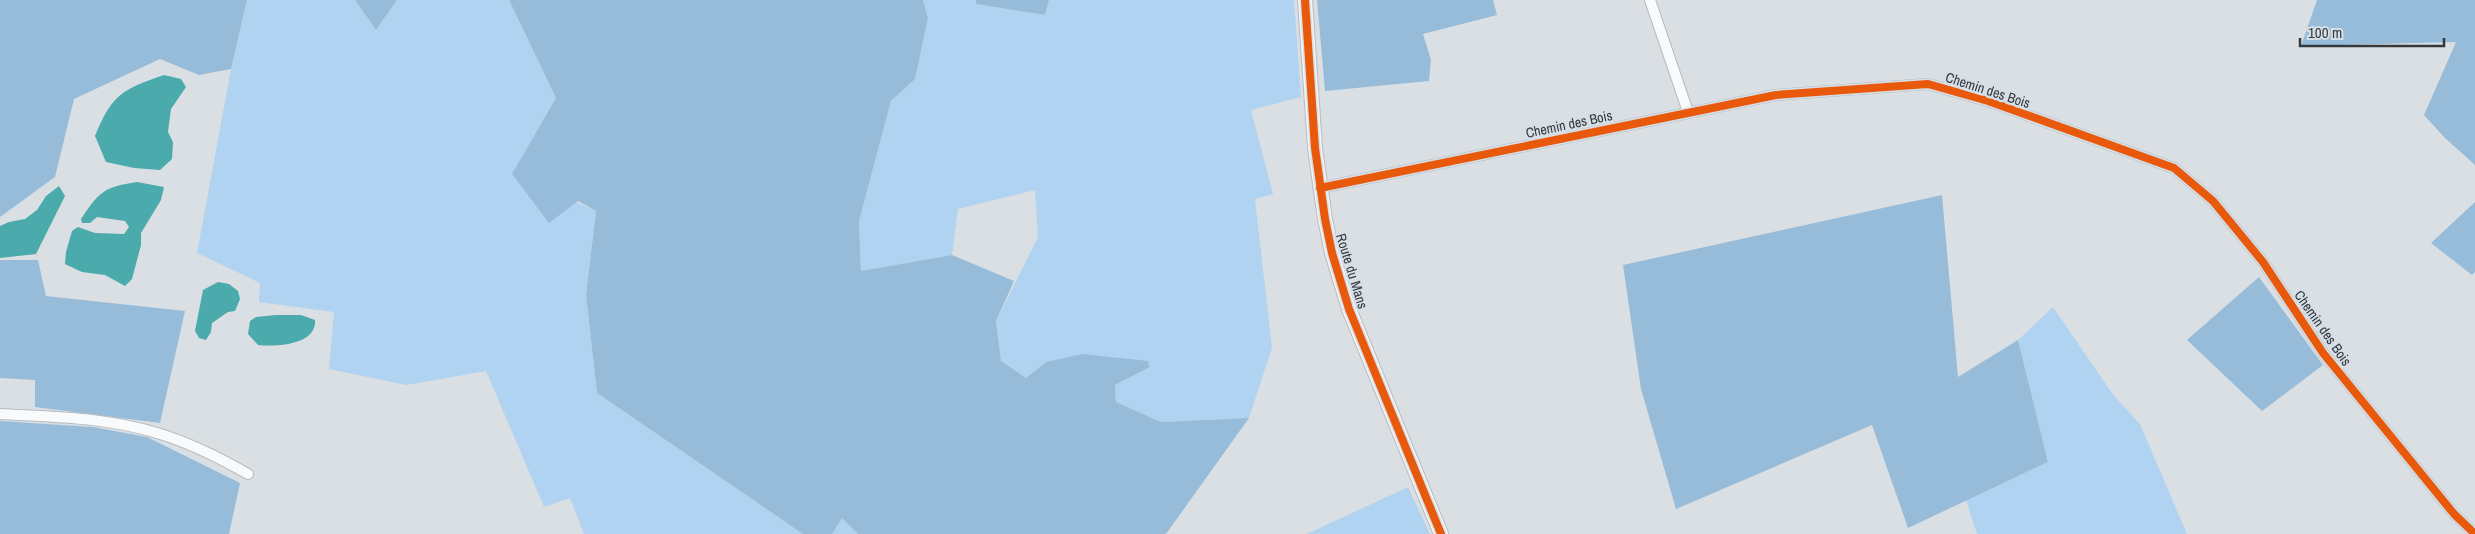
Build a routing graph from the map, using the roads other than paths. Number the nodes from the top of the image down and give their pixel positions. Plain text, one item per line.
1 (1305, 0) edge
2 (1650, 0) edge
3 (1688, 112) junction
4 (1320, 188) junction
5 (0, 414) edge
6 (248, 474) dead end
7 (1441, 534) edge
8 (2475, 534) edge

1 - 4 street, Route du Mans
2 - 3 street
3 - 4 street, Chemin des Bois
3 - 8 street, Chemin des Bois
4 - 7 street, Route du Mans
5 - 6 street

